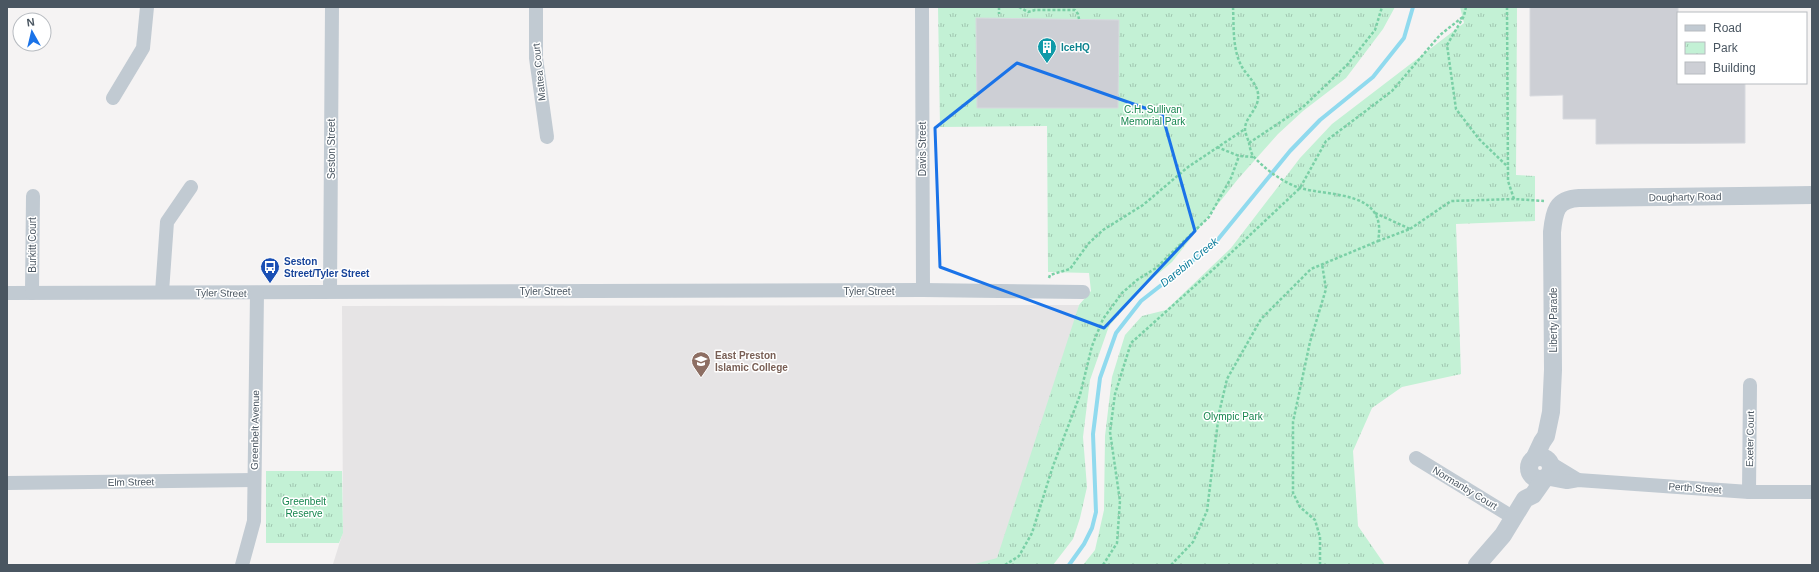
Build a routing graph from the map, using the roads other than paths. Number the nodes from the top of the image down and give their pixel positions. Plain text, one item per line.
1 (148, 7) edge
2 (332, 7) edge
3 (536, 7) edge
4 (922, 7) edge
5 (113, 98) dead end
6 (547, 137) dead end
7 (191, 187) dead end
8 (1812, 195) edge
9 (33, 196) dead end
10 (1559, 205) joint
11 (923, 290) junction
12 (330, 291) junction
13 (162, 292) junction
14 (1083, 292) dead end
15 (7, 293) edge
16 (32, 293) junction
17 (257, 293) junction
18 (1750, 385) dead end
19 (1416, 458) dead end
20 (1542, 468) junction
21 (254, 480) junction
22 (7, 483) edge
23 (1749, 492) junction
24 (1812, 492) edge
25 (1514, 518) junction
26 (242, 565) edge
27 (1477, 565) edge

1 - 5 street
2 - 12 street, Seston Street
3 - 6 street, Mattea Court
4 - 11 street, Davis Street
7 - 13 street
8 - 10 street, Dougharty Road
9 - 16 street, Burkitt Court
10 - 20 street, Liberty Parade
11 - 12 street, Tyler Street
11 - 14 street, Tyler Street
12 - 17 street, Tyler Street
13 - 16 street, Tyler Street
13 - 17 street, Tyler Street
15 - 16 street, Tyler Street
17 - 21 street, Greenbelt Avenue
18 - 23 street, Exeter Court
19 - 25 street, Normanby Court
20 - 23 street, Perth Street
20 - 25 street
21 - 22 street, Elm Street
21 - 26 street, Greenbelt Avenue
23 - 24 street, Perth Street
25 - 27 street

